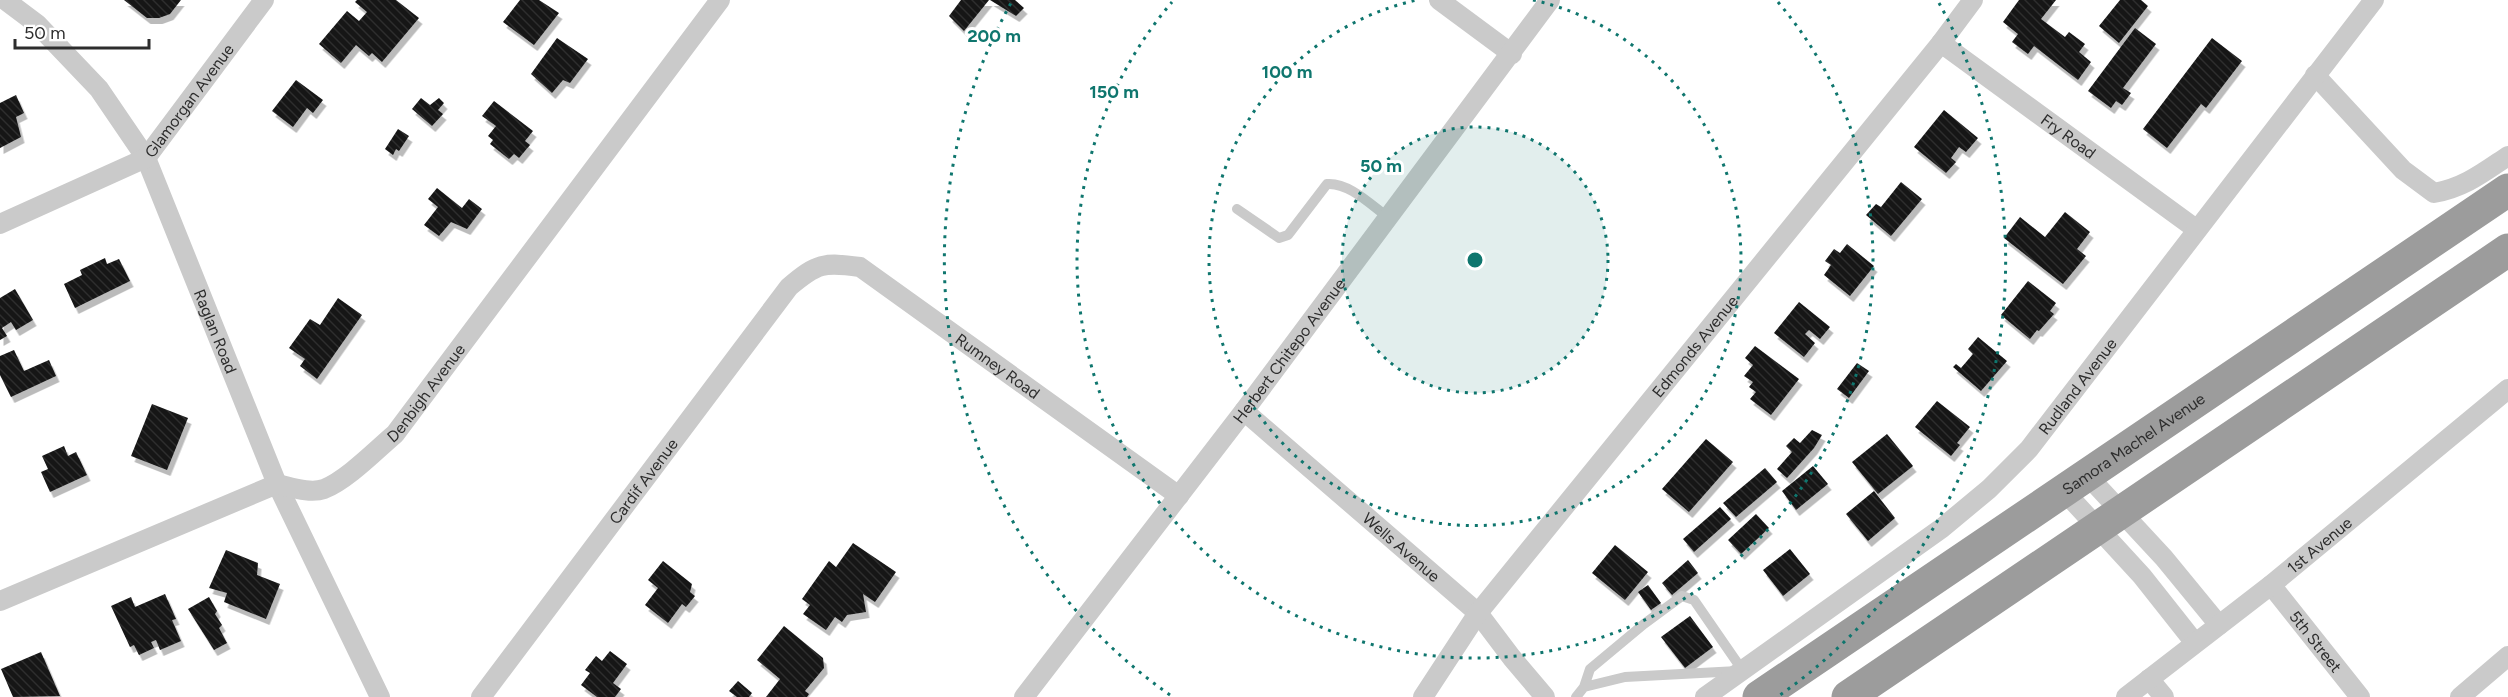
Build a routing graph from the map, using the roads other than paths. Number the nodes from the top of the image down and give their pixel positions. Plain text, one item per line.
1 (4, 0) edge
2 (264, 0) edge
3 (720, 0) edge
4 (1439, 0) edge
5 (1551, 0) edge
6 (1973, 0) edge
7 (2374, 0) edge
8 (1941, 43) junction
9 (1512, 54) junction
10 (2315, 75) junction
11 (2508, 156) edge
12 (146, 158) junction
13 (2508, 190) edge
14 (1237, 209) dead end
15 (1389, 218) junction
16 (0, 224) edge
17 (2196, 230) junction
18 (2508, 250) edge
19 (810, 269) joint
20 (2508, 389) edge
21 (1244, 411) junction
22 (2074, 482) junction
23 (277, 484) junction
24 (1179, 496) junction
25 (2110, 520) junction
26 (2271, 585) junction
27 (0, 601) edge
28 (1478, 613) junction
29 (2219, 625) junction
30 (2195, 643) junction
31 (2508, 656) edge
32 (2149, 679) junction
33 (1751, 684) edge
34 (1584, 687) junction
35 (380, 697) edge
36 (481, 697) edge
37 (1024, 697) edge
38 (1423, 697) edge
39 (1545, 697) edge
40 (1576, 697) edge
41 (1705, 697) edge
42 (1848, 697) edge
43 (2126, 697) edge
44 (2164, 697) edge
45 (2360, 697) edge
46 (2460, 697) edge

1 - 12 street, Raglan Road
2 - 12 street, Glamorgan Avenue
3 - 23 street, Denbigh Avenue
4 - 9 street
5 - 9 street, Herbert Chitepo Avenue
6 - 8 street, Edmonds Avenue
7 - 10 street, Rudland Avenue
8 - 17 street, Fry Road
8 - 28 street, Edmonds Avenue
9 - 15 street, Herbert Chitepo Avenue
10 - 11 street
10 - 17 street, Rudland Avenue
12 - 16 street, Glamorgan Avenue
12 - 23 street, Raglan Road
13 - 22 highway, Samora Machel Avenue
14 - 15 lane
15 - 21 street, Herbert Chitepo Avenue
17 - 33 street, Rudland Avenue
18 - 25 highway
19 - 24 street, Rumney Road
19 - 36 street, Cardif Avenue
20 - 26 street, 1st Avenue
21 - 24 street, Herbert Chitepo Avenue
21 - 28 street, Wells Avenue
22 - 25 street
22 - 25 street
22 - 33 highway, Samora Machel Avenue
23 - 27 street
23 - 35 street, Raglan Road
24 - 37 street, Herbert Chitepo Avenue
25 - 29 street
25 - 30 street
25 - 42 highway
26 - 29 street, 1st Avenue
26 - 45 street, 5th Street
28 - 38 street, Edmonds Avenue
28 - 39 street, Wells Avenue
29 - 30 street, 1st Avenue
30 - 32 street, 1st Avenue
31 - 46 street
32 - 43 street, 1st Avenue
32 - 44 street
33 - 34 lane
33 - 34 lane
33 - 41 street, Rudland Avenue
34 - 40 lane

